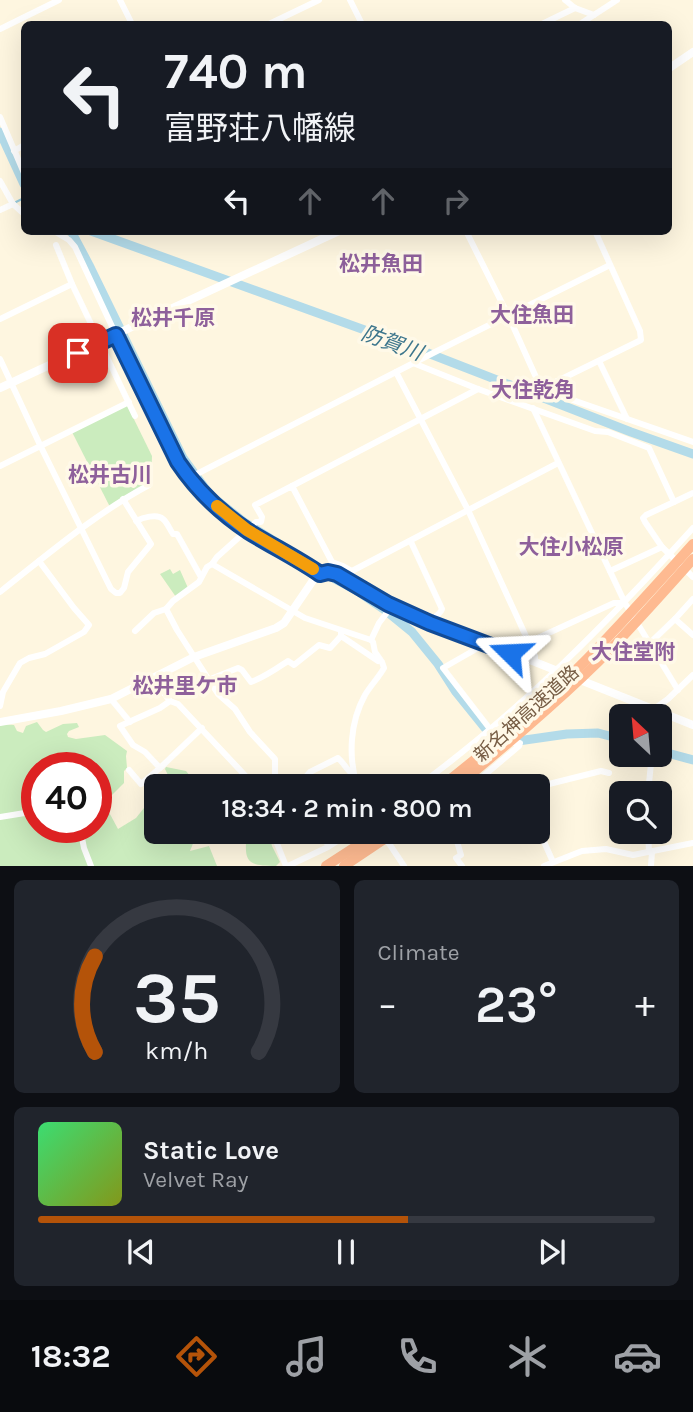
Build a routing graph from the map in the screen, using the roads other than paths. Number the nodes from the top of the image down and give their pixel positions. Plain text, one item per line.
1 (59, 0) edge
2 (120, 0) edge
3 (318, 0) edge
4 (350, 0) edge
5 (565, 0) edge
6 (617, 0) edge
7 (575, 8) junction
8 (594, 15) junction
9 (130, 21) edge
10 (275, 21) edge
11 (360, 21) edge
12 (548, 21) edge
13 (585, 21) edge
14 (0, 29) edge
15 (693, 52) edge
16 (672, 66) edge
17 (0, 117) edge
18 (21, 146) edge
19 (14, 150) junction
20 (21, 166) edge
21 (0, 181) edge
22 (13, 204) junction
23 (0, 210) edge
24 (21, 211) edge
25 (61, 235) edge
26 (330, 235) edge
27 (468, 235) edge
28 (597, 235) edge
29 (56, 244) dead end
30 (610, 265) junction
31 (72, 284) junction
32 (508, 315) junction
33 (0, 319) edge
34 (119, 333) junction
35 (100, 342) junction
36 (0, 359) edge
37 (599, 361) junction
38 (413, 363) junction
39 (396, 372) junction
40 (12, 383) junction
41 (0, 388) edge
42 (540, 388) junction
43 (478, 389) junction
44 (129, 402) junction
45 (533, 408) junction
46 (135, 416) dead end
47 (421, 419) junction
48 (627, 419) junction
49 (693, 442) edge
50 (40, 446) junction
51 (558, 463) junction
52 (0, 466) edge
53 (189, 478) junction
54 (149, 485) dead end
55 (292, 486) junction
56 (693, 493) edge
57 (122, 499) junction
58 (674, 502) junction
59 (468, 510) junction
60 (136, 522) junction
61 (693, 528) edge
62 (81, 529) junction
63 (247, 530) junction
64 (411, 542) junction
65 (693, 544) edge
66 (662, 547) junction
67 (669, 554) junction
68 (693, 559) edge
69 (39, 561) junction
70 (212, 564) junction
71 (352, 571) junction
72 (610, 571) junction
73 (323, 573) junction
74 (693, 576) edge
75 (201, 577) junction
76 (347, 580) junction
77 (0, 592) edge
78 (693, 599) edge
79 (625, 603) junction
80 (392, 606) junction
81 (166, 609) junction
82 (293, 611) junction
83 (675, 619) junction
84 (430, 623) junction
85 (135, 631) dead end
86 (341, 633) junction
87 (693, 635) edge
88 (370, 640) junction
89 (529, 642) junction
90 (485, 643) junction
91 (650, 643) junction
92 (194, 657) junction
93 (535, 662) junction
94 (384, 668) junction
95 (557, 671) junction
96 (693, 675) edge
97 (153, 679) junction
98 (208, 680) junction
99 (678, 690) junction
100 (111, 699) junction
101 (170, 701) junction
102 (636, 704) edge
103 (658, 704) edge
104 (0, 706) edge
105 (672, 718) edge
106 (0, 722) edge
107 (130, 722) junction
108 (693, 725) edge
109 (202, 728) junction
110 (490, 729) junction
111 (484, 734) junction
112 (160, 768) junction
113 (129, 769) dead end
114 (609, 773) dead end
115 (243, 774) edge
116 (275, 774) edge
117 (308, 774) edge
118 (352, 774) edge
119 (354, 774) edge
120 (437, 774) edge
121 (457, 774) edge
122 (469, 774) edge
123 (486, 774) edge
124 (550, 784) edge
125 (21, 814) edge
126 (0, 817) edge
127 (83, 843) edge
128 (693, 843) edge
129 (278, 844) edge
130 (333, 844) edge
131 (360, 844) edge
132 (377, 844) edge
133 (389, 844) edge
134 (458, 844) edge
135 (546, 844) edge
136 (649, 844) edge
137 (650, 852) junction
138 (554, 862) junction
139 (91, 866) edge
140 (287, 866) edge
141 (326, 866) edge
142 (344, 866) edge
143 (404, 866) edge
144 (462, 866) edge
145 (544, 866) edge
146 (651, 866) edge

1 - 14 street
2 - 9 street
3 - 10 street
4 - 11 street
5 - 7 street
6 - 8 street
7 - 8 street
7 - 12 street
8 - 13 street
15 - 16 street
17 - 19 street
18 - 19 street
19 - 20 street
21 - 22 street
22 - 23 street
22 - 24 street
25 - 34 street
26 - 34 street
27 - 32 street
28 - 30 street
29 - 31 street
30 - 32 street
30 - 37 street
31 - 33 street
31 - 35 street
32 - 38 street
32 - 42 street
34 - 35 street
34 - 53 street
35 - 40 street
35 - 44 street
36 - 40 street
37 - 42 street
37 - 48 street
38 - 39 street
38 - 43 street
39 - 47 street
39 - 53 street
40 - 41 street
40 - 50 street
42 - 48 street
43 - 45 street
43 - 47 street
44 - 46 street
44 - 50 street
45 - 51 street
45 - 58 street
47 - 55 street
47 - 59 street
48 - 49 street
50 - 52 street
50 - 62 street
51 - 59 street
51 - 72 street
53 - 63 street
54 - 57 street
55 - 63 street
55 - 71 street
56 - 58 street
57 - 60 street
57 - 62 street
58 - 66 street
59 - 64 street
59 - 89 street
60 - 62 street
60 - 75 street
61 - 67 street
62 - 69 street
63 - 70 street
63 - 73 street
64 - 71 street
64 - 84 street
65 - 121 highway, 新名神高速道路
66 - 67 street
66 - 72 street
67 - 74 street
67 - 79 street
68 - 122 highway, 新名神高速道路
69 - 77 street
69 - 104 street
70 - 75 street
70 - 82 street
71 - 76 street
72 - 79 street
73 - 76 street
73 - 82 street
75 - 81 street
76 - 80 street
78 - 83 street
79 - 89 street
79 - 91 street
79 - 95 street
80 - 84 street
80 - 88 street
81 - 85 street
81 - 92 street
82 - 86 street
82 - 92 street
83 - 87 street
83 - 91 street
84 - 90 street
86 - 88 street
86 - 94 street
86 - 98 street
88 - 94 street
89 - 93 street
90 - 93 street
90 - 110 street
91 - 99 street
92 - 97 street
92 - 98 street
93 - 95 street
94 - 119 street
95 - 102 street
95 - 110 street
96 - 99 street
97 - 100 street
97 - 101 street
98 - 116 street
99 - 103 street
100 - 106 street
100 - 107 street
101 - 107 street
101 - 109 street
105 - 108 street
107 - 112 street
109 - 112 street
109 - 115 street
110 - 111 street
111 - 120 street
111 - 123 street
112 - 113 street
114 - 124 street
117 - 118 street
125 - 126 street
127 - 139 street
128 - 137 street
129 - 140 street
130 - 140 street
131 - 141 highway
132 - 142 highway
133 - 143 street
134 - 144 street
135 - 138 street
136 - 137 street
137 - 138 street
137 - 146 street
138 - 145 street

